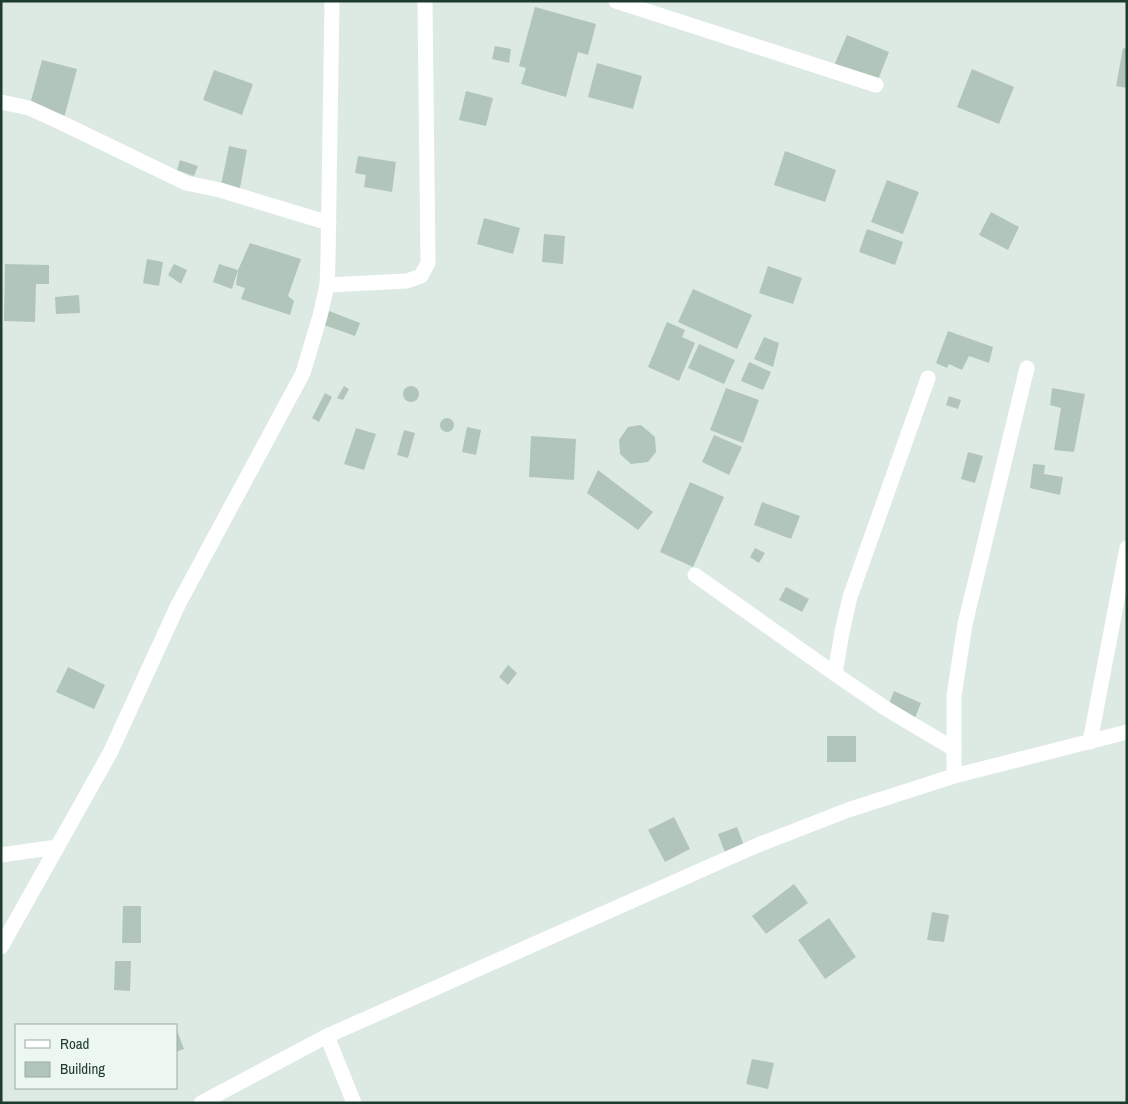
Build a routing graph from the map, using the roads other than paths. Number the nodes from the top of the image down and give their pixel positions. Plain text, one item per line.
1 (332, 1) edge
2 (425, 1) edge
3 (616, 1) edge
4 (876, 85) dead end
5 (1, 102) edge
6 (329, 223) junction
7 (327, 285) junction
8 (1027, 368) dead end
9 (928, 378) dead end
10 (1127, 548) edge
11 (695, 575) dead end
12 (835, 674) junction
13 (1127, 732) edge
14 (1090, 742) junction
15 (954, 749) junction
16 (954, 776) junction
17 (57, 847) junction
18 (1, 855) edge
19 (1, 947) edge
20 (327, 1036) junction
21 (201, 1103) edge
22 (354, 1103) edge

1 - 6 street
2 - 7 street
3 - 4 street
5 - 6 street
6 - 7 street
7 - 17 street
8 - 15 street
9 - 12 street
10 - 14 street
11 - 12 street
12 - 15 street
13 - 14 street
14 - 16 street
15 - 16 street
16 - 20 street
17 - 18 street
17 - 19 street
20 - 21 street
20 - 22 street

